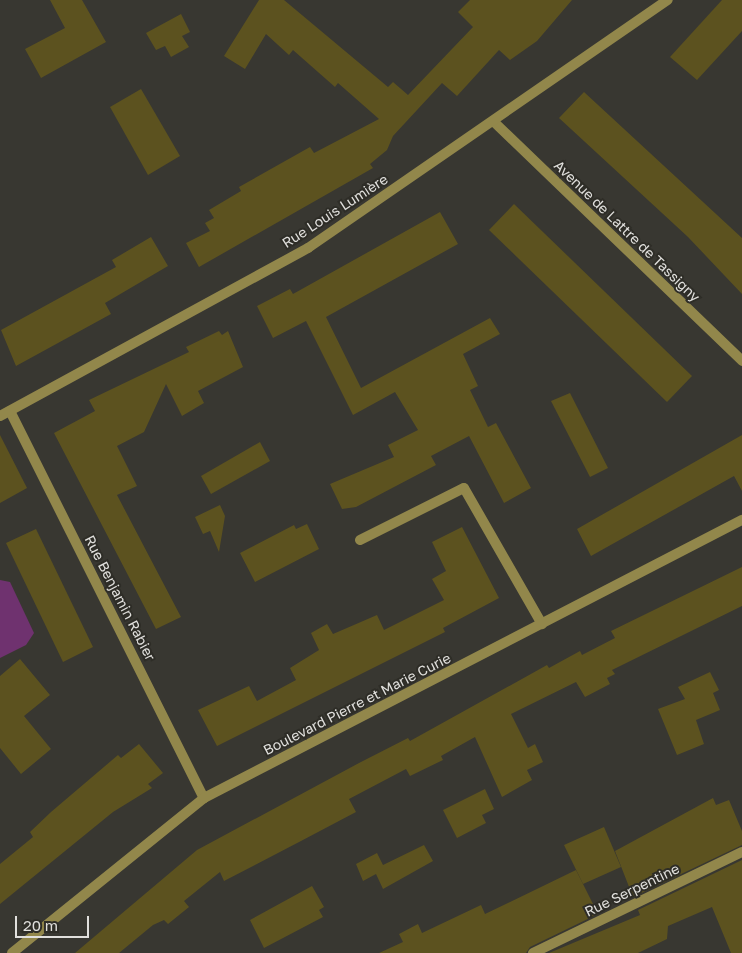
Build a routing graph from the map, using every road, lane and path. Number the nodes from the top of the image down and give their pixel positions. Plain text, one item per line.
1 (668, 0) edge
2 (493, 121) junction
3 (742, 361) edge
4 (10, 410) junction
5 (0, 416) edge
6 (742, 520) edge
7 (360, 540) dead end
8 (542, 624) junction
9 (204, 798) junction
10 (742, 852) edge
11 (12, 953) edge
12 (533, 953) edge

1 - 2 street, Rue Louis Lumière
2 - 3 street, Avenue de Lattre de Tassigny
2 - 4 street, Rue Louis Lumière
4 - 5 street, Rue Louis Lumière
4 - 9 street, Rue Benjamin Rabier
6 - 8 street, Boulevard Pierre et Marie Curie
7 - 8 street
8 - 9 street, Boulevard Pierre et Marie Curie
9 - 11 street, Boulevard Pierre et Marie Curie
10 - 12 street, Rue Serpentine

